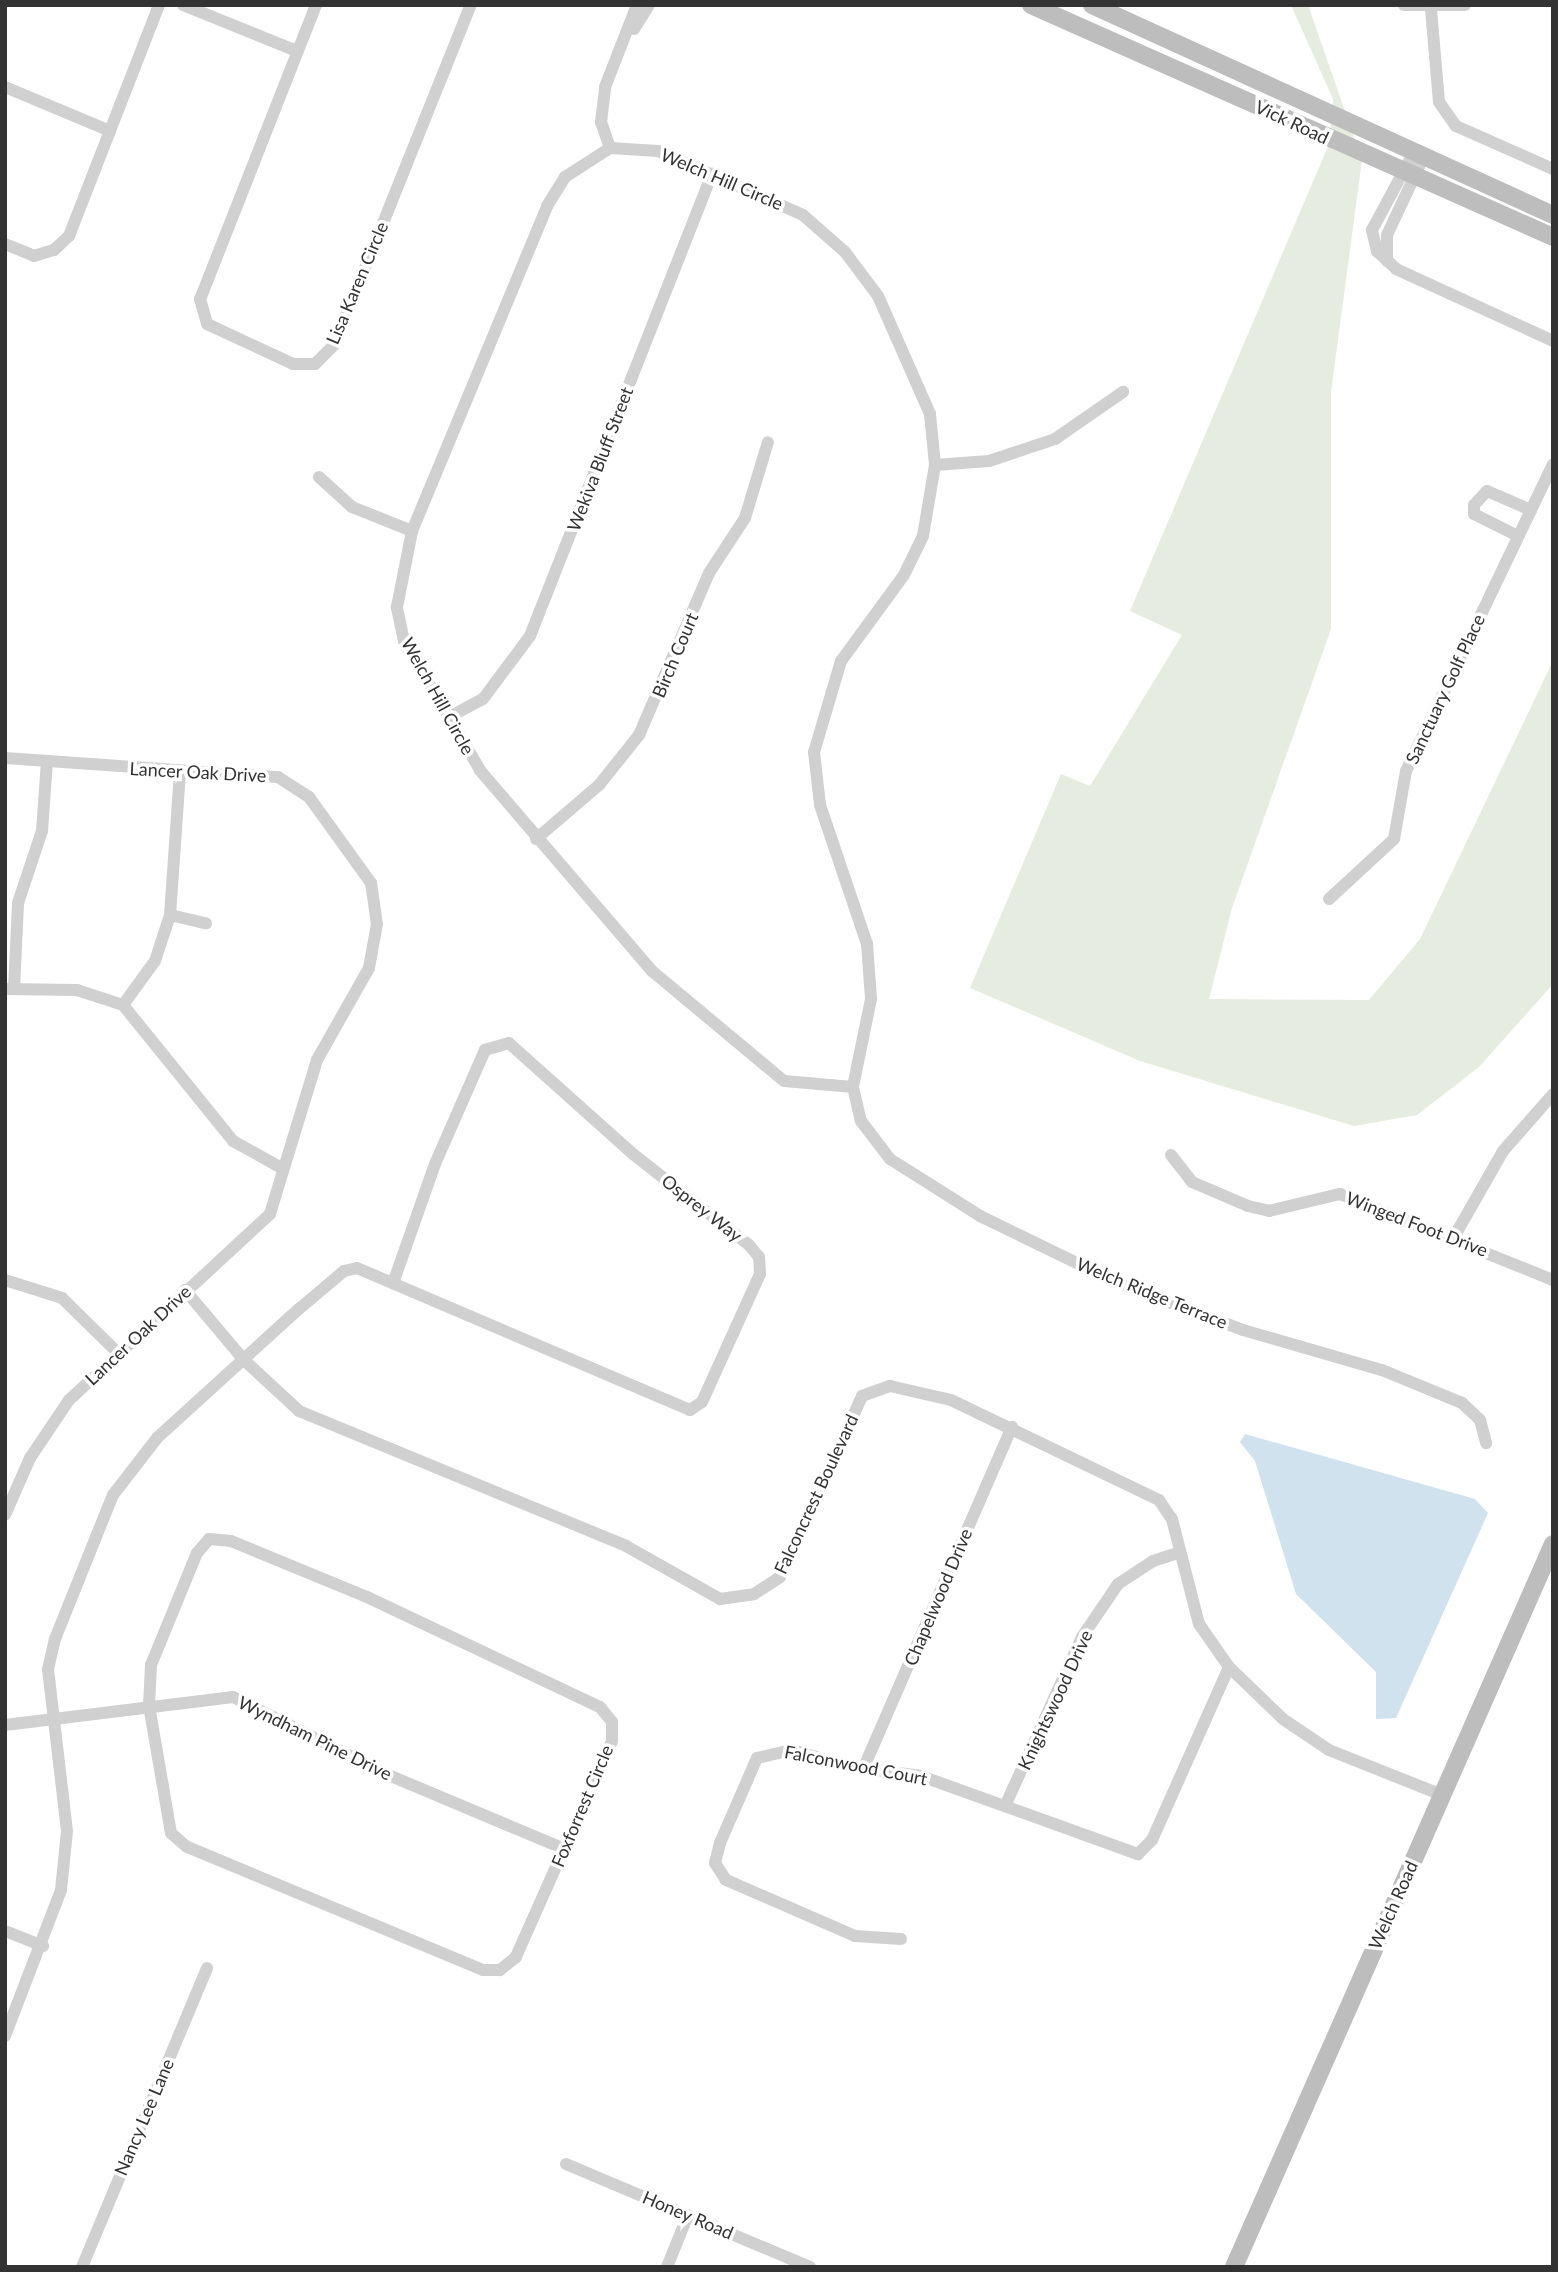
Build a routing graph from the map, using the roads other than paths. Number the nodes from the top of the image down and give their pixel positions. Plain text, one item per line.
1 (159, 5) edge
2 (184, 5) edge
3 (316, 5) edge
4 (471, 5) edge
5 (638, 5) edge
6 (649, 5) edge
7 (1031, 5) edge
8 (1092, 5) edge
9 (1404, 5) edge
10 (1465, 5) edge
11 (1431, 9) junction
12 (297, 51) junction
13 (621, 51) junction
14 (5, 88) edge
15 (110, 131) junction
16 (610, 148) junction
17 (1419, 154) junction
18 (1553, 169) edge
19 (712, 173) junction
20 (1409, 174) junction
21 (1553, 215) edge
22 (1376, 223) junction
23 (1390, 229) junction
24 (1553, 237) edge
25 (5, 244) edge
26 (1387, 261) junction
27 (1553, 341) edge
28 (1123, 392) dead end
29 (768, 442) dead end
30 (1553, 464) edge
31 (935, 465) junction
32 (320, 477) dead end
33 (1531, 510) junction
34 (412, 531) junction
35 (1518, 536) junction
36 (449, 717) junction
37 (5, 758) edge
38 (47, 762) junction
39 (180, 771) junction
40 (536, 839) junction
41 (1329, 899) dead end
42 (170, 915) junction
43 (206, 923) dead end
44 (10, 989) edge
45 (123, 1005) junction
46 (853, 1087) junction
47 (1553, 1094) edge
48 (1171, 1155) dead end
49 (280, 1167) junction
50 (1454, 1237) junction
51 (5, 1280) edge
52 (1553, 1280) edge
53 (393, 1283) junction
54 (185, 1290) junction
55 (116, 1351) junction
56 (244, 1360) junction
57 (1012, 1427) junction
58 (1486, 1443) dead end
59 (5, 1515) edge
60 (1553, 1544) edge
61 (1178, 1553) junction
62 (1228, 1667) junction
63 (149, 1705) junction
64 (53, 1718) junction
65 (5, 1725) edge
66 (864, 1768) junction
67 (1442, 1795) junction
68 (1005, 1806) junction
69 (564, 1849) junction
70 (5, 1931) edge
71 (901, 1938) dead end
72 (43, 1946) junction
73 (207, 1968) dead end
74 (5, 2036) edge
75 (566, 2164) dead end
76 (688, 2214) junction
77 (82, 2267) edge
78 (667, 2267) edge
79 (810, 2267) edge
80 (1234, 2267) edge

1 - 15 street
2 - 12 street
3 - 12 street, Lisa Karen Circle
4 - 12 street, Lisa Karen Circle
5 - 13 street
6 - 13 street
7 - 20 street, Vick Road
8 - 17 street, Vick Road
9 - 11 street
10 - 11 street
11 - 18 street
13 - 16 street
14 - 15 street
15 - 25 street
16 - 19 street, Welch Hill Circle
16 - 34 street, Welch Hill Circle
17 - 20 street
17 - 21 street, Vick Road
19 - 31 street, Welch Hill Circle
19 - 36 street, Wekiva Bluff Street
20 - 22 street
20 - 23 street
20 - 24 street, Vick Road
22 - 23 street
22 - 26 street
23 - 26 street
26 - 27 street
28 - 31 street
29 - 40 street, Birch Court
30 - 33 street, Sanctuary Golf Place
31 - 46 street, Welch Hill Circle
32 - 34 street
33 - 35 street, Sanctuary Golf Place
33 - 35 street
34 - 36 street, Welch Hill Circle
35 - 41 street, Sanctuary Golf Place
36 - 40 street, Welch Hill Circle
37 - 38 street, Lancer Oak Drive
38 - 39 street, Lancer Oak Drive
38 - 44 street
39 - 42 street
39 - 49 street, Lancer Oak Drive
40 - 46 street, Welch Hill Circle
42 - 43 street
42 - 45 street
44 - 45 street
45 - 49 street
46 - 58 street, Welch Ridge Terrace
47 - 50 street
48 - 50 street, Winged Foot Drive
49 - 54 street, Lancer Oak Drive
50 - 52 street, Winged Foot Drive
51 - 55 street
53 - 53 street, Osprey Way
53 - 56 street, Osprey Way
54 - 55 street, Lancer Oak Drive
54 - 56 street, Falconcrest Boulevard
55 - 59 street, Lancer Oak Drive
56 - 57 street, Falconcrest Boulevard
56 - 64 street, Osprey Way
57 - 61 street, Falconcrest Boulevard
57 - 66 street, Chapelwood Drive
60 - 67 street, Welch Road
61 - 62 street, Falconcrest Boulevard
61 - 68 street, Knightswood Drive
62 - 67 street, Falconcrest Boulevard
62 - 68 street, Falconwood Court
63 - 64 street, Wyndham Pine Drive
63 - 69 street, Wyndham Pine Drive
63 - 69 street, Foxforrest Circle
63 - 69 street, Foxforrest Circle
64 - 65 street, Wyndham Pine Drive
64 - 72 street, Osprey Way
66 - 68 street, Falconwood Court
66 - 71 street, Falconwood Court
67 - 80 street, Welch Road
70 - 72 street
72 - 74 street, Osprey Way
73 - 77 street, Nancy Lee Lane
75 - 76 street, Honey Road
76 - 78 street
76 - 79 street, Honey Road

